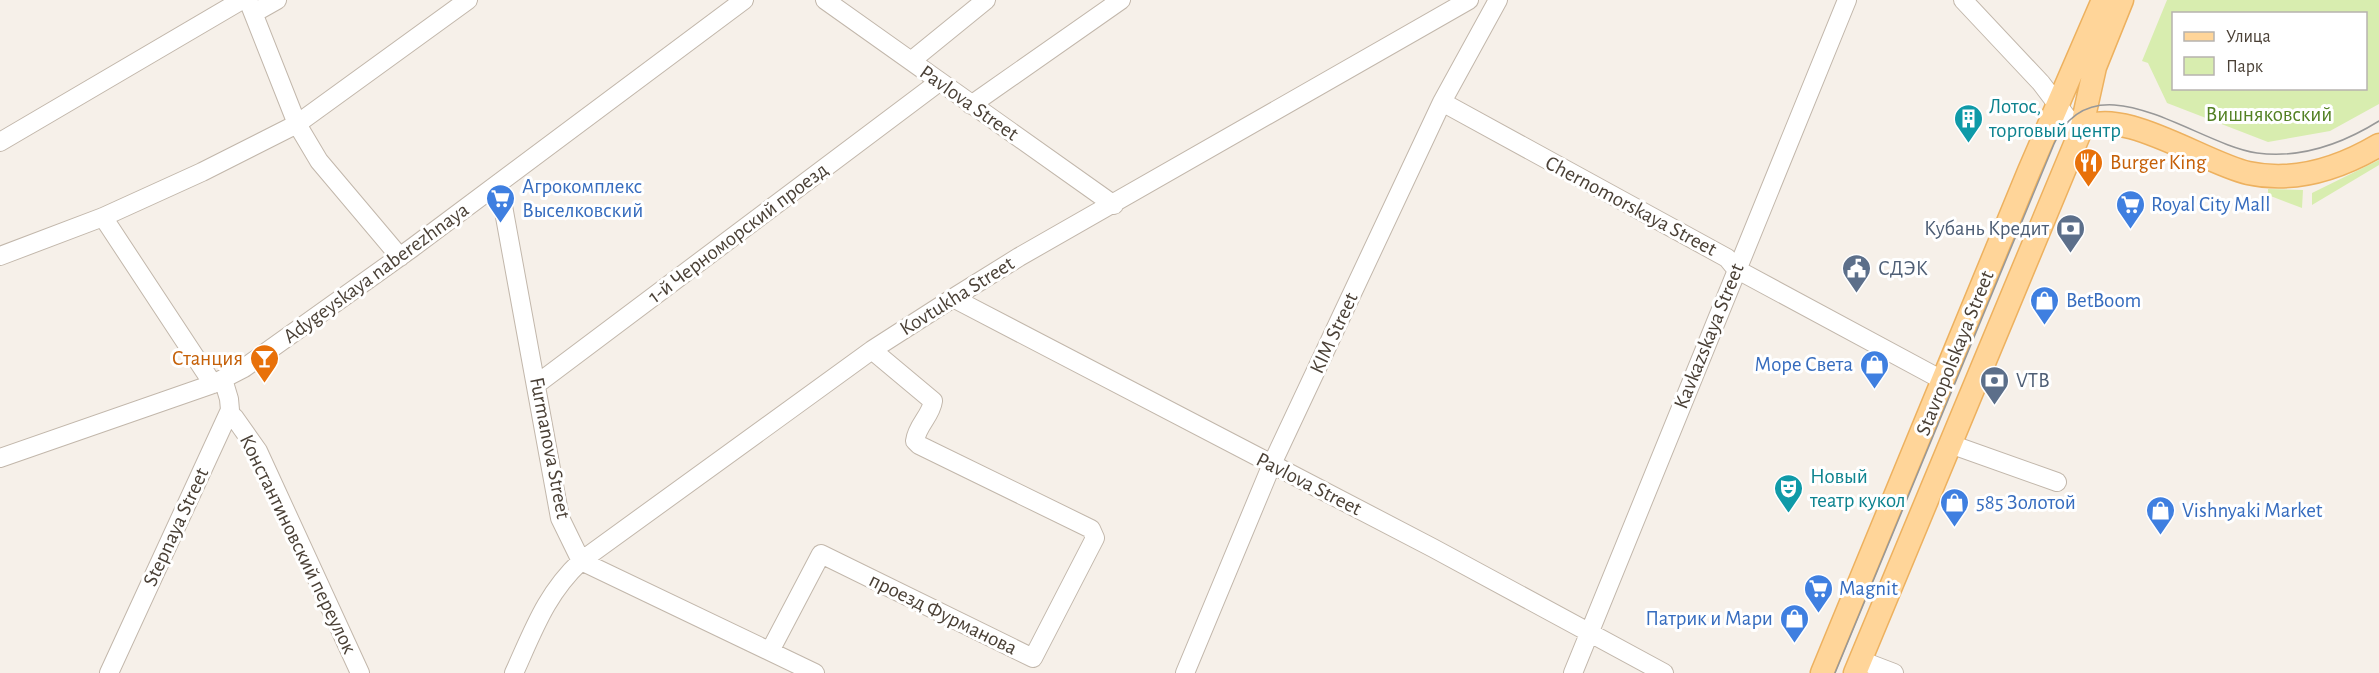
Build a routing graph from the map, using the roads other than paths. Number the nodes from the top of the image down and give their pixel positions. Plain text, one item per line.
1 (277, 0) edge
2 (468, 0) edge
3 (744, 0) edge
4 (825, 0) edge
5 (986, 0) edge
6 (1121, 0) edge
7 (1469, 0) edge
8 (1498, 0) edge
9 (1847, 0) edge
10 (1963, 0) edge
11 (2105, 0) edge
12 (2122, 0) edge
13 (248, 4) edge
14 (910, 62) junction
15 (939, 82) junction
16 (2088, 94) junction
17 (1442, 102) junction
18 (971, 105) junction
19 (2056, 106) junction
20 (297, 124) junction
21 (2081, 130) junction
22 (2141, 130) junction
23 (0, 142) edge
24 (2379, 145) edge
25 (499, 184) junction
26 (1114, 205) junction
27 (103, 217) junction
28 (0, 256) edge
29 (400, 257) junction
30 (1736, 269) junction
31 (953, 298) junction
32 (872, 350) junction
33 (1944, 381) junction
34 (218, 382) junction
35 (537, 384) junction
36 (234, 417) dead end
37 (1950, 444) junction
38 (0, 459) edge
39 (1272, 464) junction
40 (2057, 482) dead end
41 (581, 561) junction
42 (1589, 634) junction
43 (771, 651) junction
44 (1857, 667) edge
45 (109, 673) edge
46 (360, 673) edge
47 (514, 673) edge
48 (815, 673) edge
49 (1185, 673) edge
50 (1573, 673) edge
51 (1664, 673) edge
52 (1822, 673) edge
53 (1894, 673) edge

1 - 13 street
2 - 20 street
3 - 25 street, Adygeyskaya naberezhnaya
4 - 14 street, Pavlova Street
5 - 14 street
6 - 18 street
7 - 26 street, Kovtukha Street
8 - 17 street, KIM Street
9 - 30 street, Kavkazskaya Street
10 - 19 street
11 - 16 main road, Stavropolskaya Street
11 - 19 main road, Stavropolskaya Street
12 - 16 main road, Stavropolskaya Street
13 - 20 street
13 - 23 street
14 - 15 street, Pavlova Street
15 - 18 street, Pavlova Street
15 - 35 street, 1-й Черноморский проезд
16 - 21 main road, Stavropolskaya Street
16 - 22 main road
17 - 30 street, Chernomorskaya Street
17 - 39 street, KIM Street
18 - 26 street, Pavlova Street
19 - 21 street
19 - 33 main road, Stavropolskaya Street
20 - 27 street
20 - 29 street
21 - 22 main road
21 - 37 main road, Stavropolskaya Street
22 - 24 main road
25 - 29 street, Adygeyskaya naberezhnaya
25 - 35 street, Furmanova Street
26 - 31 street, Kovtukha Street
27 - 28 street
27 - 34 street
29 - 34 street, Adygeyskaya naberezhnaya
30 - 33 street, Chernomorskaya Street
30 - 42 street, Kavkazskaya Street
31 - 32 street, Kovtukha Street
31 - 39 street, Pavlova Street
32 - 41 street, Kovtukha Street
32 - 43 street, проезд Фурманова
33 - 52 main road, Stavropolskaya Street
34 - 38 street, Adygeyskaya naberezhnaya
34 - 45 street, Stepnaya Street
35 - 41 street, Furmanova Street
36 - 46 street, Константиновский переулок
37 - 40 street
37 - 44 main road, Stavropolskaya Street
39 - 42 street, Pavlova Street
39 - 49 street, KIM Street
41 - 43 street
41 - 47 street, Kovtukha Street
42 - 50 street, Kavkazskaya Street
42 - 51 street, Pavlova Street
43 - 48 street
44 - 53 street

